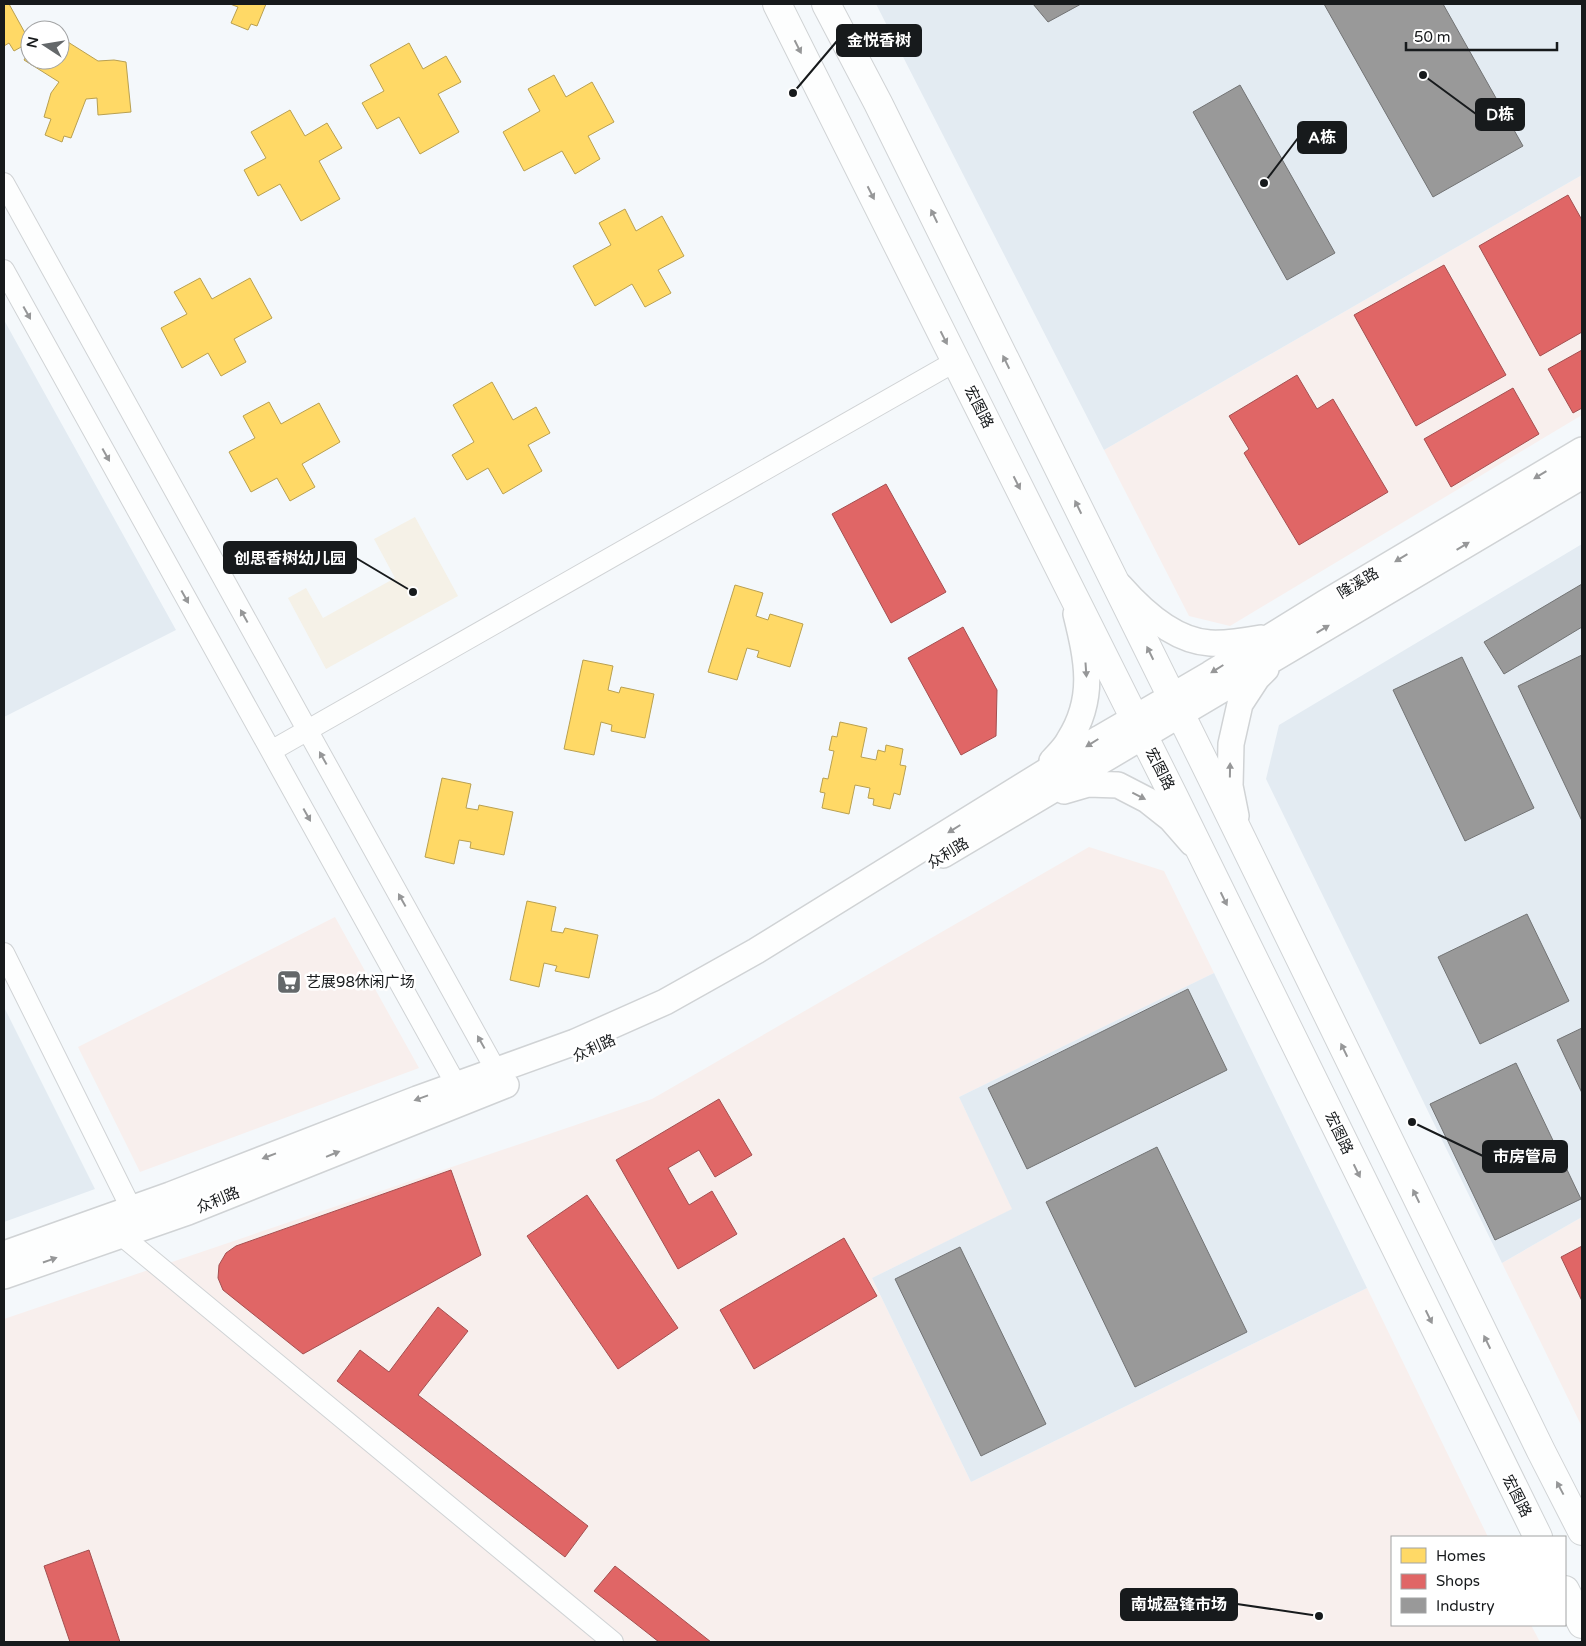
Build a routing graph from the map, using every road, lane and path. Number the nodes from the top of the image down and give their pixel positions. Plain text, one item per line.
1 (777, 4) edge
2 (826, 4) edge
3 (4, 183) edge
4 (4, 270) edge
5 (956, 362) junction
6 (1582, 450) edge
7 (1582, 476) edge
8 (1110, 574) junction
9 (1069, 588) junction
10 (1276, 645) junction
11 (1176, 706) junction
12 (1139, 727) junction
13 (307, 730) junction
14 (271, 751) junction
15 (1039, 787) junction
16 (1240, 836) junction
17 (1203, 856) junction
18 (4, 953) edge
19 (500, 1078) junction
20 (461, 1093) junction
21 (131, 1224) junction
22 (4, 1254) edge
23 (4, 1276) edge
24 (1582, 1531) edge
25 (1538, 1536) edge
26 (1566, 1592) edge
27 (1582, 1624) edge
28 (613, 1642) edge

1 -> 5 main road, 宏图路
8 -> 2 main road
13 -> 3 street
4 -> 14 street
5 -> 9 main road, 宏图路
5 - 13 street
6 -> 10 street, 隆溪路
10 -> 7 street, 隆溪路
8 - 10 street
11 -> 8 main road
9 - 12 main road, 宏图路
9 -> 15 street
10 - 11 street, 隆溪路
16 -> 10 street
11 - 12 street, 隆溪路
11 - 16 main road
12 - 15 street, 众利路
12 - 17 main road, 宏图路
13 - 14 street
19 -> 13 street
14 -> 20 street
15 -> 17 street
15 - 19 street, 众利路
24 -> 16 main road
17 -> 25 main road, 宏图路
18 - 21 street
19 - 20 street, 众利路
20 - 21 street, 众利路
21 - 22 street, 众利路
23 -> 21 street, 众利路
21 - 28 street
26 - 27 main road

